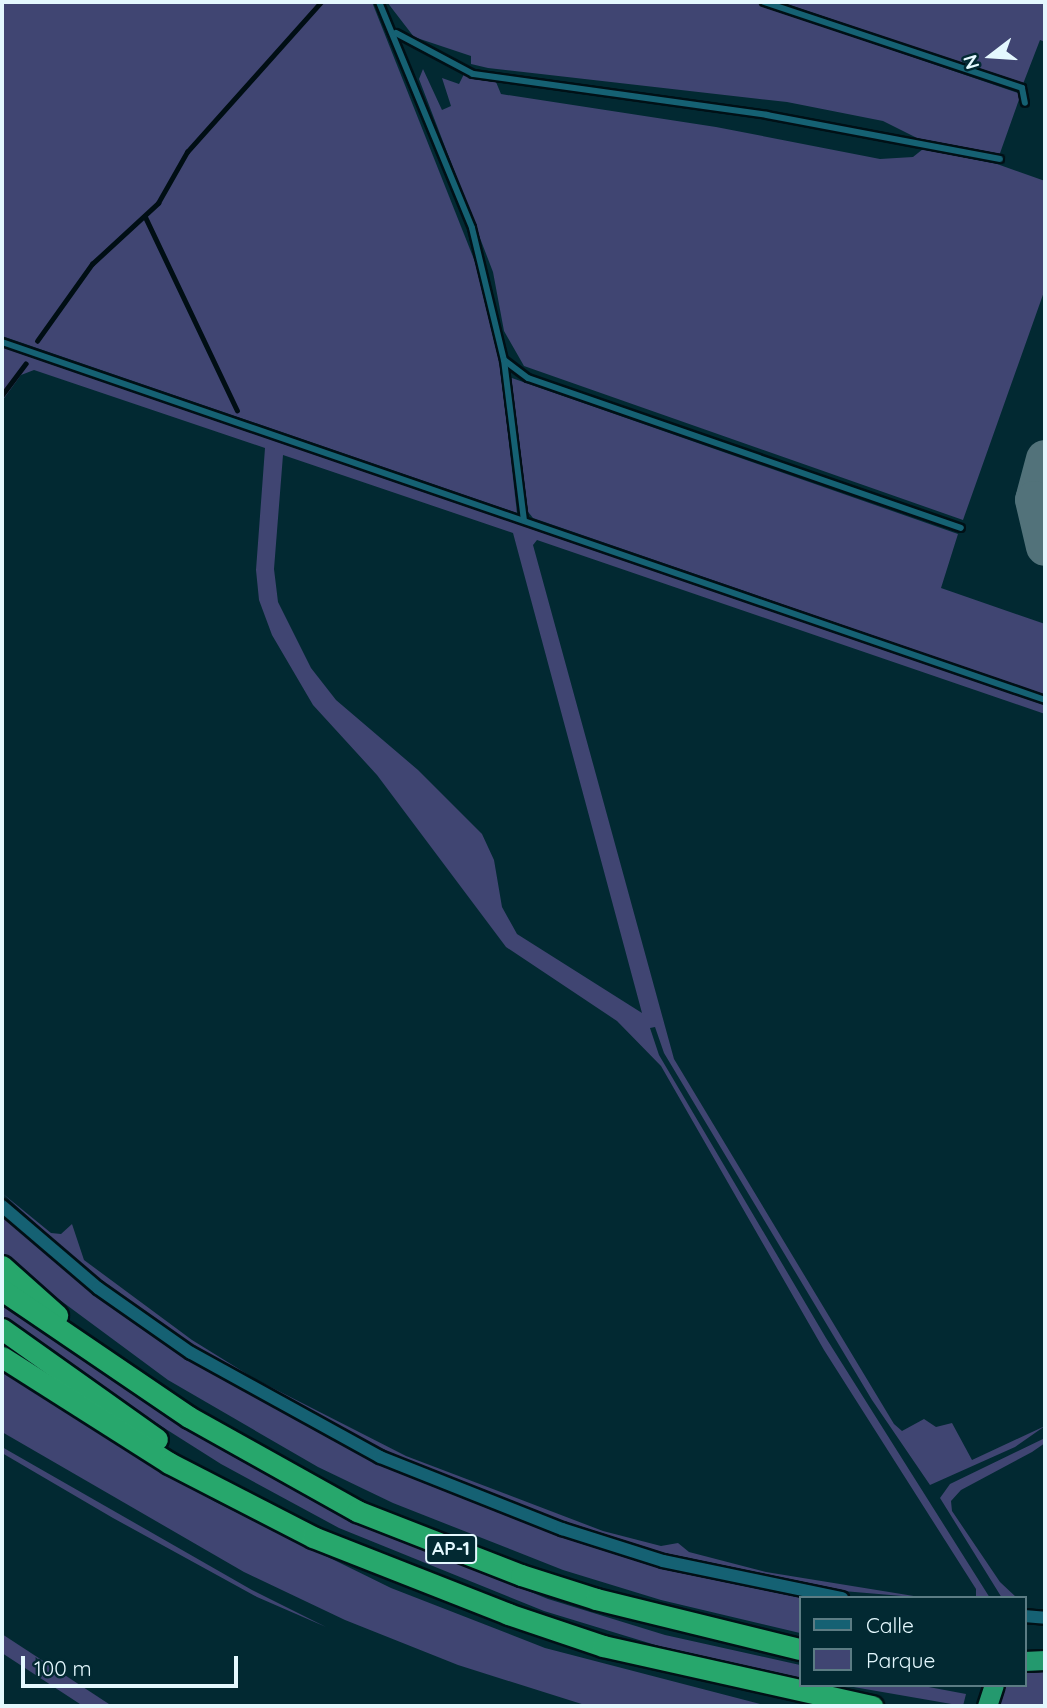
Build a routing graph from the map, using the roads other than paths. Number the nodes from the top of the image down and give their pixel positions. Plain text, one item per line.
1 (379, 2) edge
2 (764, 2) edge
3 (396, 33) junction
4 (1025, 103) dead end
5 (1000, 159) dead end
6 (2, 342) edge
7 (504, 360) junction
8 (524, 520) junction
9 (961, 528) dead end
10 (1045, 700) edge
11 (2, 1206) edge
12 (2, 1266) edge
13 (2, 1290) edge
14 (2, 1329) edge
15 (2, 1357) edge
16 (130, 1379) junction
17 (418, 1579) junction
18 (832, 1596) edge
19 (1026, 1616) edge
20 (1045, 1618) edge
21 (799, 1649) edge
22 (1045, 1660) edge
23 (1026, 1661) edge
24 (993, 1687) edge
25 (872, 1706) edge
26 (987, 1706) edge

1 - 3 lane
2 - 4 lane
3 - 5 lane
3 - 7 lane
6 - 8 lane
7 - 8 lane
7 - 9 lane
8 - 10 lane
11 - 18 street
12 - 16 highway
13 - 16 highway, AP-1
14 - 17 highway, AP-1
15 - 17 highway
16 - 21 highway, AP-1
17 - 25 highway, AP-1
19 - 20 street
22 - 23 highway
24 - 26 highway

